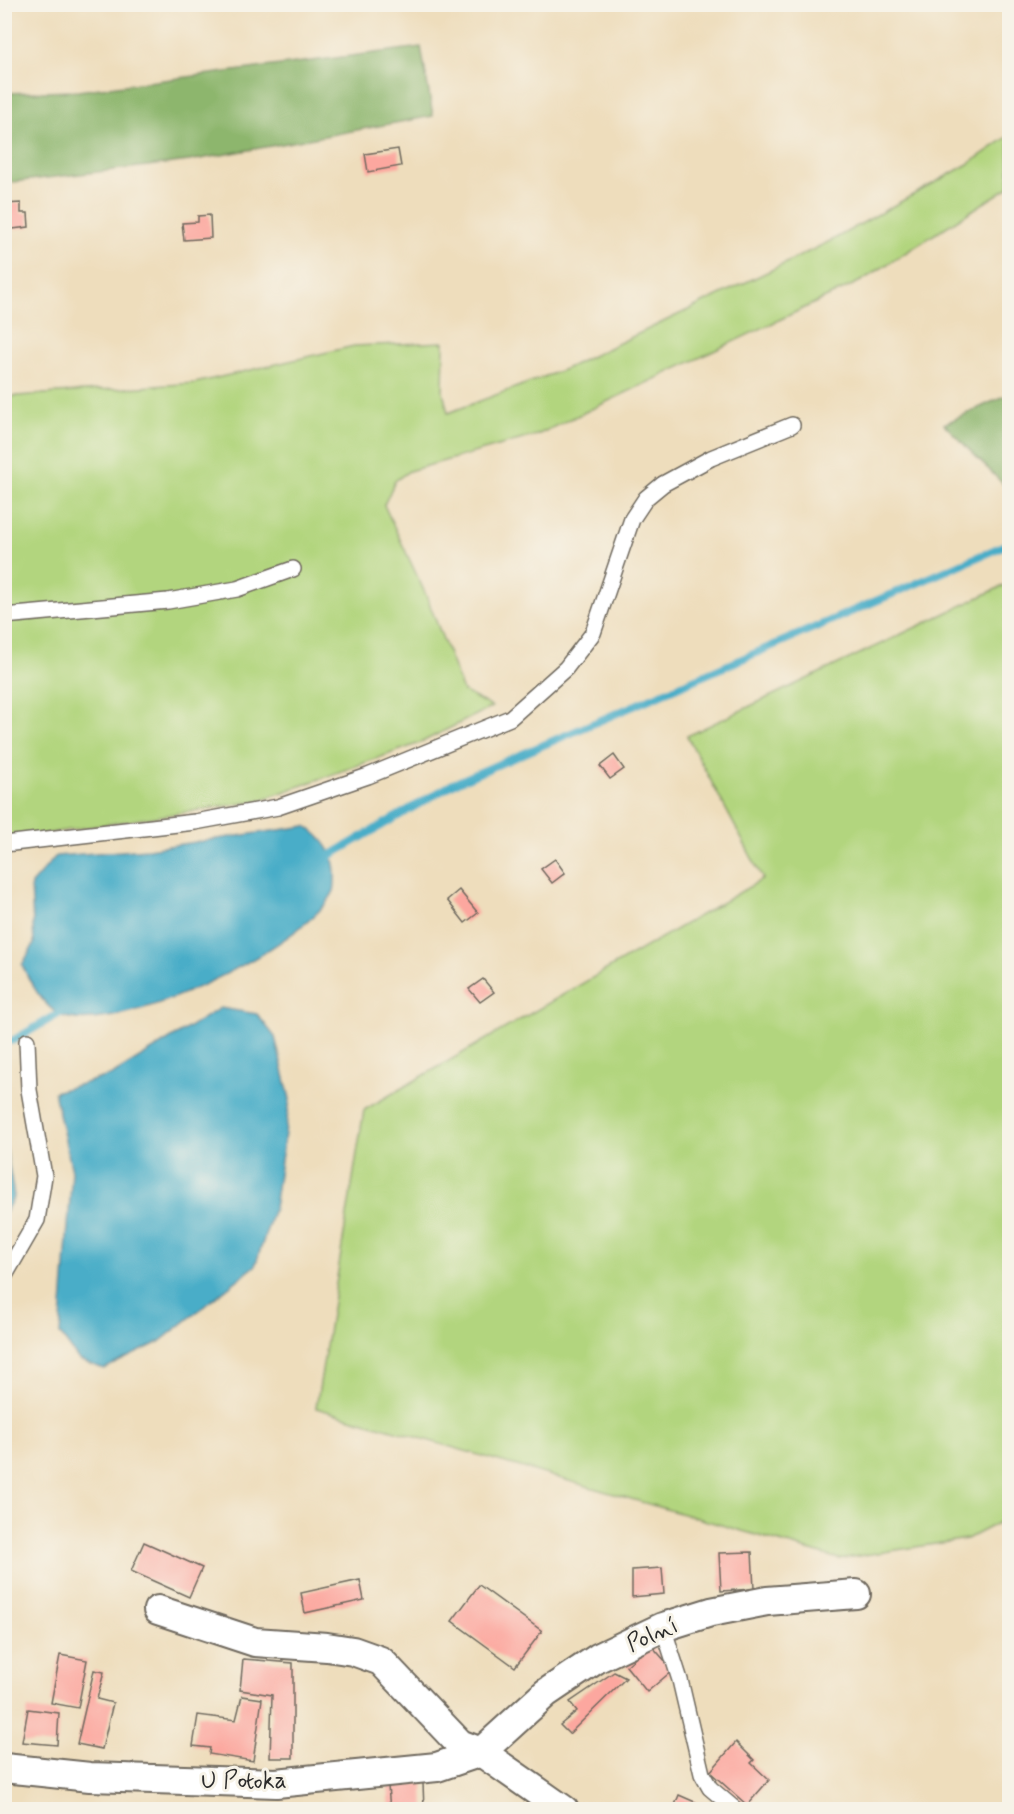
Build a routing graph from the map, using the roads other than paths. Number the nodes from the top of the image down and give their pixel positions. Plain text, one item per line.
1 (792, 425) dead end
2 (293, 568) dead end
3 (4, 616) edge
4 (4, 844) edge
5 (27, 1041) dead end
6 (4, 1277) edge
7 (856, 1594) dead end
8 (158, 1610) dead end
9 (663, 1627) junction
10 (481, 1752) junction
11 (4, 1768) edge
12 (564, 1809) edge
13 (736, 1809) edge

1 - 4 lane
2 - 3 lane
5 - 6 lane
7 - 9 street, Polní
8 - 10 street
9 - 10 street, Polní
9 - 13 lane
10 - 11 street, U Potoka
10 - 12 street

